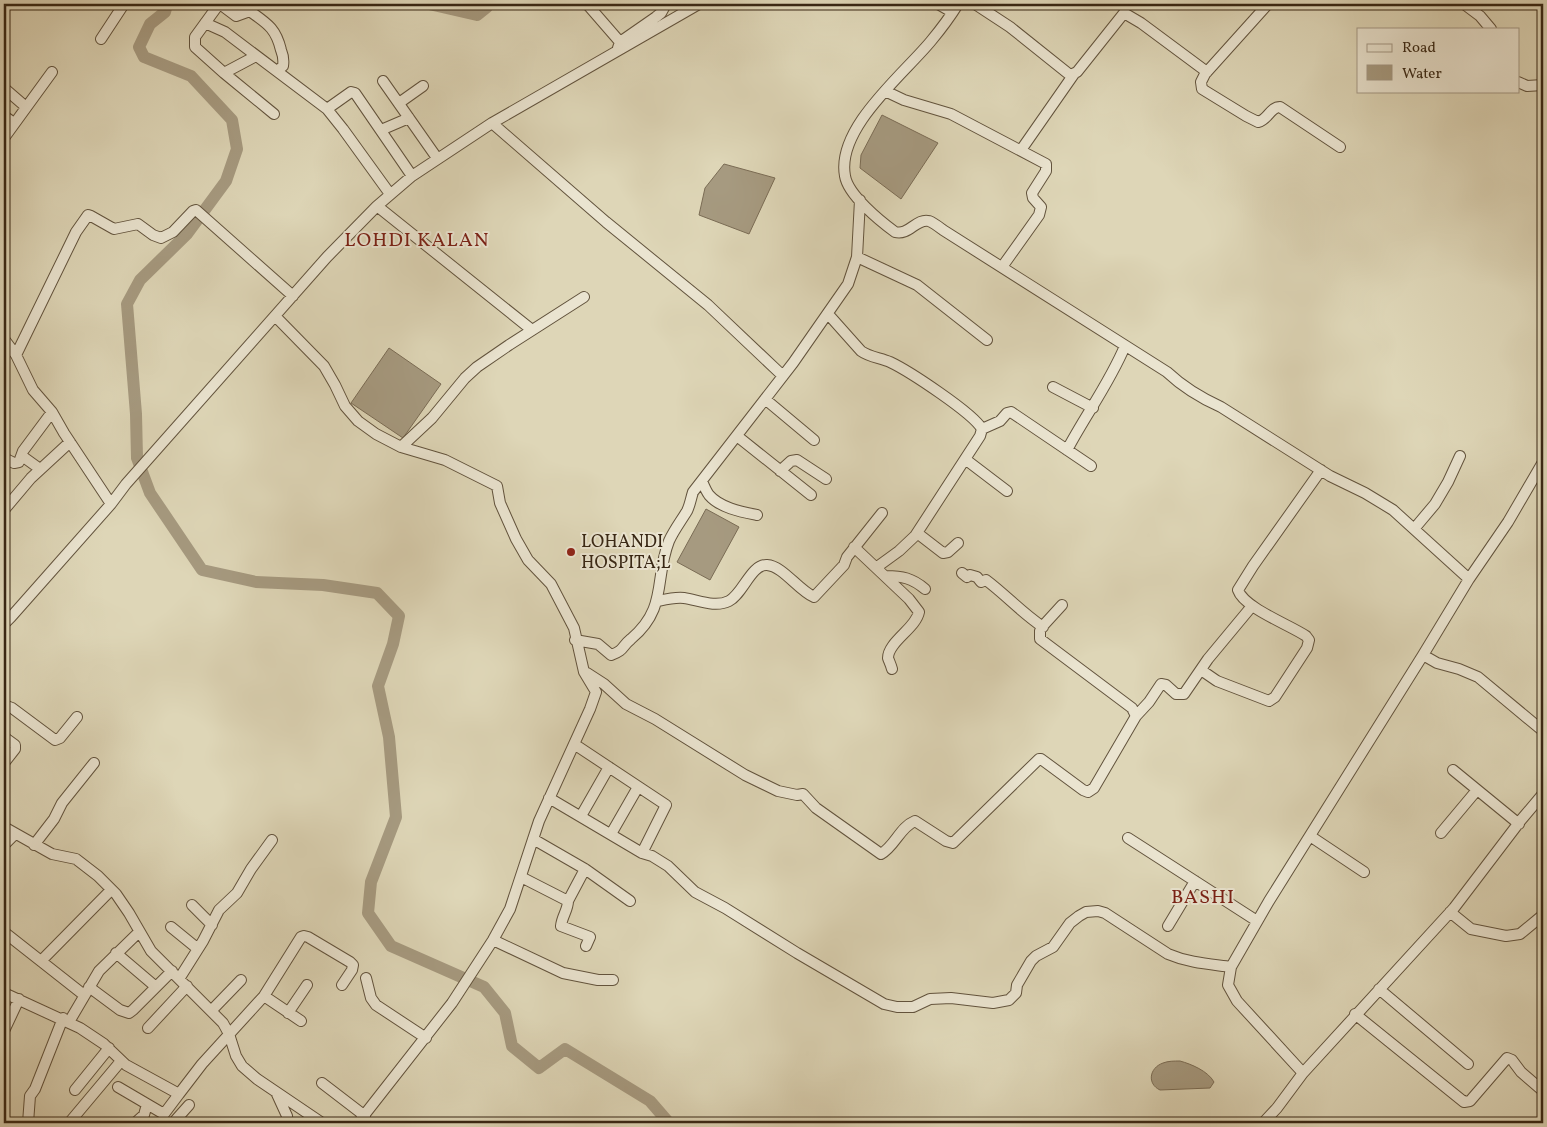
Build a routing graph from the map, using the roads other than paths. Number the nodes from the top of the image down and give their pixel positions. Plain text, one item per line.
1 (124, 4) edge
2 (219, 4) edge
3 (587, 4) edge
4 (666, 4) edge
5 (699, 4) edge
6 (938, 4) edge
7 (975, 4) edge
8 (1268, 4) edge
9 (1464, 4) edge
10 (955, 8) edge
11 (205, 23) junction
12 (1490, 28) edge
13 (102, 39) dead end
14 (619, 47) junction
15 (256, 56) junction
16 (277, 71) junction
17 (52, 72) dead end
18 (1206, 72) junction
19 (224, 73) junction
20 (1074, 74) junction
21 (1543, 76) edge
22 (383, 80) dead end
23 (1520, 83) edge
24 (1539, 85) edge
25 (423, 86) dead end
26 (4, 88) edge
27 (884, 91) junction
28 (399, 103) junction
29 (26, 107) junction
30 (327, 109) junction
31 (274, 114) dead end
32 (4, 116) edge
33 (409, 118) junction
34 (14, 124) junction
35 (492, 124) junction
36 (381, 130) junction
37 (4, 138) edge
38 (1340, 148) dead end
39 (1021, 150) junction
40 (436, 158) junction
41 (412, 176) junction
42 (390, 194) junction
43 (860, 200) junction
44 (377, 206) junction
45 (857, 257) junction
46 (1002, 268) junction
47 (293, 296) junction
48 (584, 297) dead end
49 (828, 314) junction
50 (274, 316) junction
51 (532, 330) junction
52 (4, 339) edge
53 (988, 340) dead end
54 (1125, 346) junction
55 (16, 355) junction
56 (783, 376) junction
57 (1053, 387) dead end
58 (765, 399) junction
59 (1093, 408) junction
60 (52, 412) junction
61 (982, 429) junction
62 (737, 436) junction
63 (814, 440) dead end
64 (70, 442) junction
65 (401, 447) junction
66 (1067, 450) junction
67 (22, 456) junction
68 (1460, 456) dead end
69 (4, 458) edge
70 (965, 459) junction
71 (1543, 462) edge
72 (1091, 466) dead end
73 (40, 469) junction
74 (780, 470) junction
75 (1320, 470) junction
76 (826, 479) dead end
77 (702, 481) junction
78 (1007, 491) dead end
79 (811, 496) dead end
80 (111, 504) junction
81 (4, 510) edge
82 (882, 513) dead end
83 (757, 515) dead end
84 (1414, 529) junction
85 (915, 536) junction
86 (958, 543) dead end
87 (854, 548) junction
88 (877, 567) junction
89 (962, 573) dead end
90 (886, 576) junction
91 (1469, 579) junction
92 (925, 589) dead end
93 (658, 601) junction
94 (1062, 605) dead end
95 (1252, 606) junction
96 (6, 617) edge
97 (1043, 627) junction
98 (576, 640) junction
99 (1424, 655) junction
100 (892, 669) dead end
101 (1201, 670) junction
102 (584, 672) junction
103 (4, 705) edge
104 (1136, 716) junction
105 (77, 717) dead end
106 (1543, 731) edge
107 (4, 737) edge
108 (574, 744) junction
109 (94, 763) dead end
110 (4, 764) edge
111 (609, 767) junction
112 (1453, 770) dead end
113 (638, 787) junction
114 (1478, 790) junction
115 (1543, 796) edge
116 (549, 798) junction
117 (581, 816) junction
118 (1518, 824) junction
119 (4, 827) edge
120 (1441, 833) dead end
121 (14, 834) junction
122 (611, 834) junction
123 (1310, 836) junction
124 (1128, 838) dead end
125 (533, 839) junction
126 (272, 840) dead end
127 (34, 845) junction
128 (4, 846) edge
129 (642, 853) junction
130 (585, 869) junction
131 (1364, 872) dead end
132 (521, 877) junction
133 (1195, 881) junction
134 (111, 890) junction
135 (568, 901) junction
136 (630, 901) dead end
137 (192, 905) dead end
138 (1450, 912) junction
139 (1543, 915) edge
140 (1257, 921) junction
141 (212, 925) junction
142 (1168, 926) dead end
143 (171, 927) dead end
144 (4, 932) edge
145 (139, 932) junction
146 (493, 940) junction
147 (586, 946) dead end
148 (198, 949) junction
149 (116, 953) junction
150 (41, 961) junction
151 (1231, 967) junction
152 (366, 978) dead end
153 (179, 979) junction
154 (241, 980) dead end
155 (613, 980) dead end
156 (307, 985) dead end
157 (342, 986) dead end
158 (156, 987) junction
159 (1379, 989) junction
160 (86, 991) junction
161 (4, 992) edge
162 (264, 996) junction
163 (19, 999) junction
164 (211, 1011) junction
165 (288, 1013) junction
166 (1355, 1014) junction
167 (66, 1020) junction
168 (301, 1021) dead end
169 (148, 1028) dead end
170 (4, 1031) edge
171 (229, 1034) junction
172 (426, 1038) junction
173 (109, 1048) junction
174 (120, 1061) junction
175 (1468, 1064) dead end
176 (1303, 1072) junction
177 (322, 1083) dead end
178 (118, 1087) dead end
179 (75, 1090) dead end
180 (275, 1091) junction
181 (1543, 1091) edge
182 (179, 1094) junction
183 (147, 1104) junction
184 (188, 1105) dead end
185 (164, 1114) junction
186 (362, 1120) edge
187 (28, 1123) edge
188 (69, 1123) edge
189 (135, 1123) edge
190 (174, 1123) edge
191 (288, 1123) edge
192 (322, 1123) edge
193 (1263, 1123) edge

1 - 13 street
2 - 11 street
2 - 16 street
3 - 14 street
4 - 14 street
5 - 14 street
6 - 10 street
7 - 20 street
8 - 18 street
9 - 12 street
10 - 27 street
11 - 15 street
11 - 19 street
14 - 35 street
15 - 16 street
15 - 19 street
16 - 30 street
17 - 29 street
18 - 20 street
18 - 38 street
19 - 31 street
20 - 39 street
21 - 24 street
22 - 28 street
23 - 24 street
25 - 28 street
26 - 29 street
27 - 39 street
27 - 43 street
28 - 33 street
29 - 34 street
30 - 36 street
30 - 42 street
32 - 34 street
33 - 36 street
33 - 40 street
34 - 37 street
35 - 40 street
35 - 56 street
36 - 41 street
39 - 46 street
40 - 41 street
41 - 42 street
42 - 44 street
43 - 45 street
43 - 46 street
44 - 47 street
44 - 51 street
45 - 49 street
45 - 53 street
46 - 54 street
47 - 50 street
47 - 55 street
48 - 51 street
49 - 56 street
49 - 61 street
50 - 65 street
50 - 80 street
51 - 65 street
52 - 55 street
54 - 59 street
54 - 75 street
55 - 60 street
56 - 58 street
57 - 59 street
58 - 62 street
58 - 63 street
59 - 66 street
60 - 64 street
60 - 67 street
61 - 66 street
61 - 70 street
62 - 74 street
62 - 77 street
64 - 73 street
64 - 80 street
65 - 98 street
66 - 72 street
67 - 69 street
67 - 73 street
68 - 84 street
70 - 78 street
70 - 85 street
71 - 91 street
73 - 81 street
74 - 76 street
74 - 79 street
75 - 84 street
75 - 95 street
77 - 83 street
77 - 93 street
80 - 96 street
82 - 87 street
84 - 91 street
85 - 86 street
85 - 88 street
87 - 88 street
87 - 93 street
88 - 90 street
89 - 97 street
90 - 92 street
90 - 100 street
91 - 99 street
93 - 98 street
94 - 97 street
95 - 101 street
95 - 101 street
97 - 104 street
98 - 102 street
99 - 106 street
99 - 123 street
101 - 104 street
102 - 104 street
102 - 108 street
103 - 105 street
107 - 110 street
108 - 111 street
108 - 116 street
109 - 127 street
111 - 113 street
111 - 117 street
112 - 114 street
113 - 122 street
113 - 129 street
114 - 118 street
114 - 120 street
115 - 118 street
116 - 117 street
116 - 125 street
117 - 122 street
118 - 138 street
119 - 121 street
121 - 127 street
121 - 128 street
122 - 129 street
123 - 131 street
123 - 140 street
124 - 133 street
125 - 130 street
125 - 132 street
126 - 141 street
127 - 134 street
129 - 151 street
130 - 135 street
130 - 136 street
132 - 135 street
132 - 146 street
133 - 140 street
133 - 142 street
134 - 145 street
134 - 150 street
135 - 147 street
137 - 141 street
138 - 139 street
138 - 159 street
140 - 151 street
141 - 148 street
143 - 148 street
144 - 150 street
145 - 149 street
145 - 153 street
146 - 155 street
146 - 172 street
148 - 153 street
149 - 158 street
149 - 160 street
150 - 160 street
151 - 176 street
152 - 172 street
153 - 158 street
153 - 164 street
153 - 169 street
154 - 164 street
156 - 165 street
157 - 162 street
158 - 160 street
159 - 166 street
159 - 175 street
160 - 167 street
161 - 163 street
162 - 165 street
162 - 171 street
163 - 167 street
163 - 170 street
164 - 171 street
165 - 168 street
166 - 176 street
166 - 181 street
167 - 173 street
167 - 187 street
171 - 180 street
171 - 182 street
172 - 186 street
173 - 174 street
173 - 179 street
174 - 182 street
174 - 188 street
176 - 193 street
177 - 186 street
178 - 183 street
180 - 191 street
180 - 192 street
182 - 185 street
183 - 185 street
183 - 189 street
184 - 190 street
185 - 190 street

